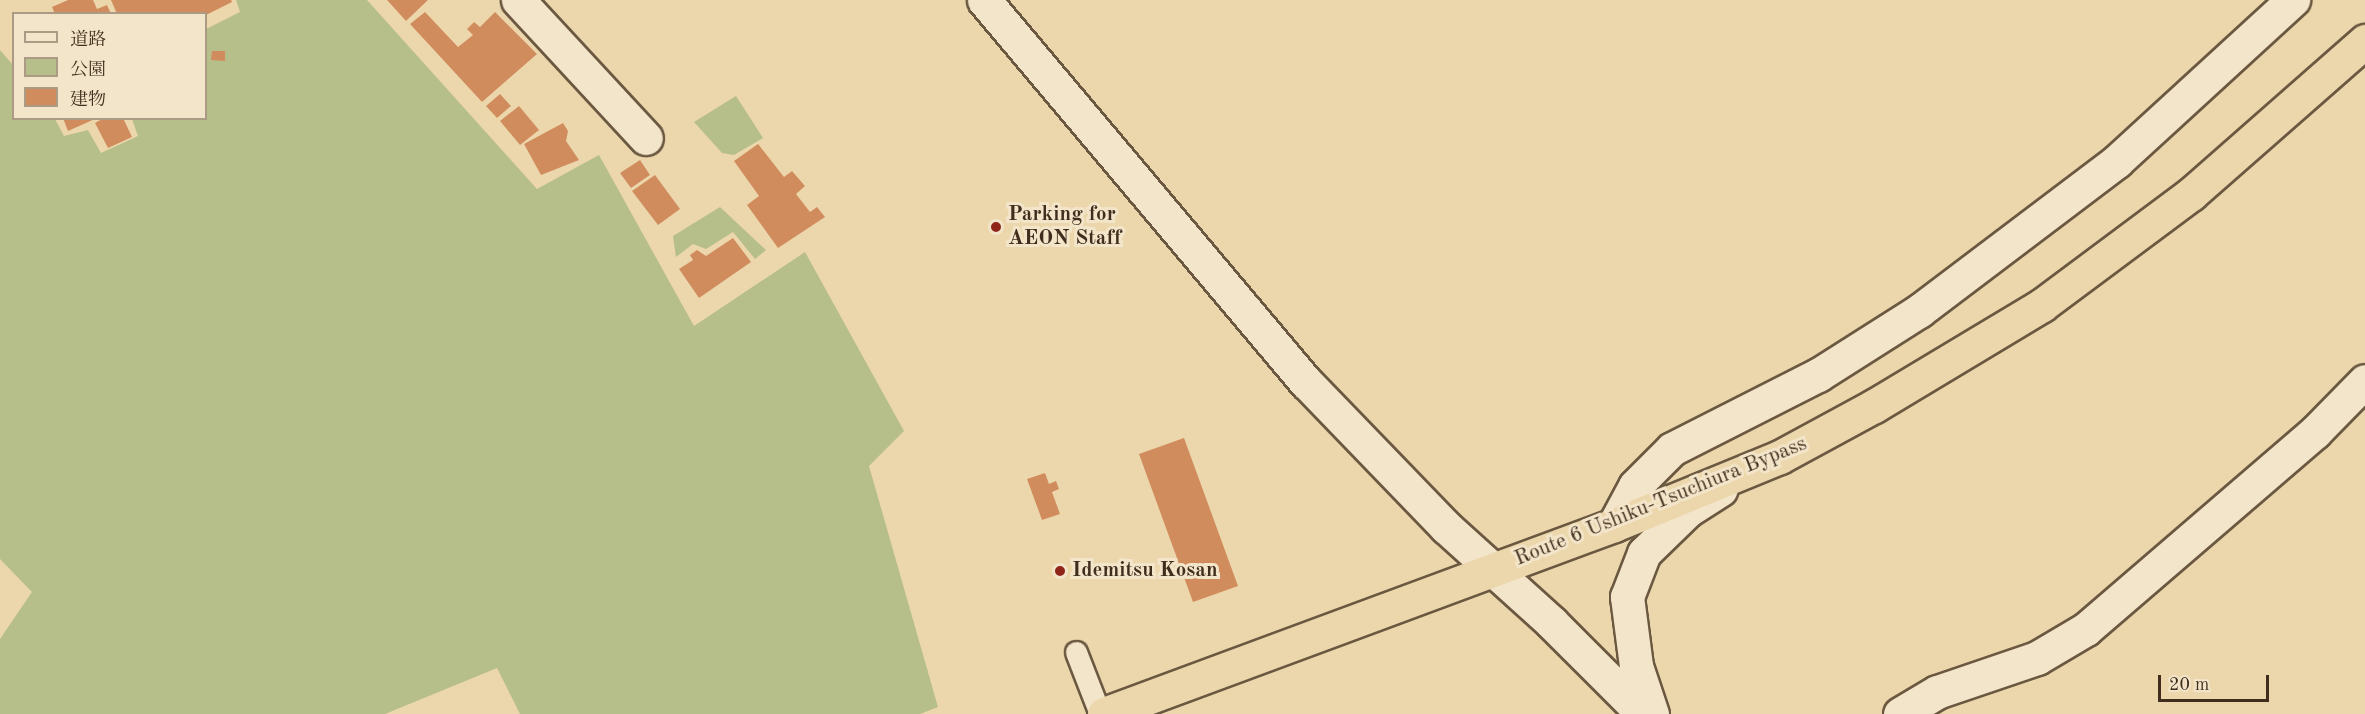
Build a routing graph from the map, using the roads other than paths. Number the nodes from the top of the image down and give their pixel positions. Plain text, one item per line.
1 (518, 0) edge
2 (984, 0) edge
3 (2293, 0) edge
4 (2365, 41) edge
5 (646, 138) dead end
6 (2365, 381) edge
7 (1780, 457) junction
8 (1614, 525) junction
9 (1494, 571) junction
10 (1076, 652) dead end
11 (1102, 714) edge
12 (1643, 714) edge
13 (1652, 714) edge
14 (1900, 714) edge

1 - 5 street
2 - 9 street
3 - 8 street
4 - 7 highway, Route 6 Ushiku-Tsuchiura Bypass
6 - 14 street
7 - 8 highway, Route 6 Ushiku-Tsuchiura Bypass
7 - 13 street
8 - 9 highway, Route 6 Ushiku-Tsuchiura Bypass
9 - 11 highway, Route 6 Ushiku-Tsuchiura Bypass
9 - 12 street
10 - 11 lane

